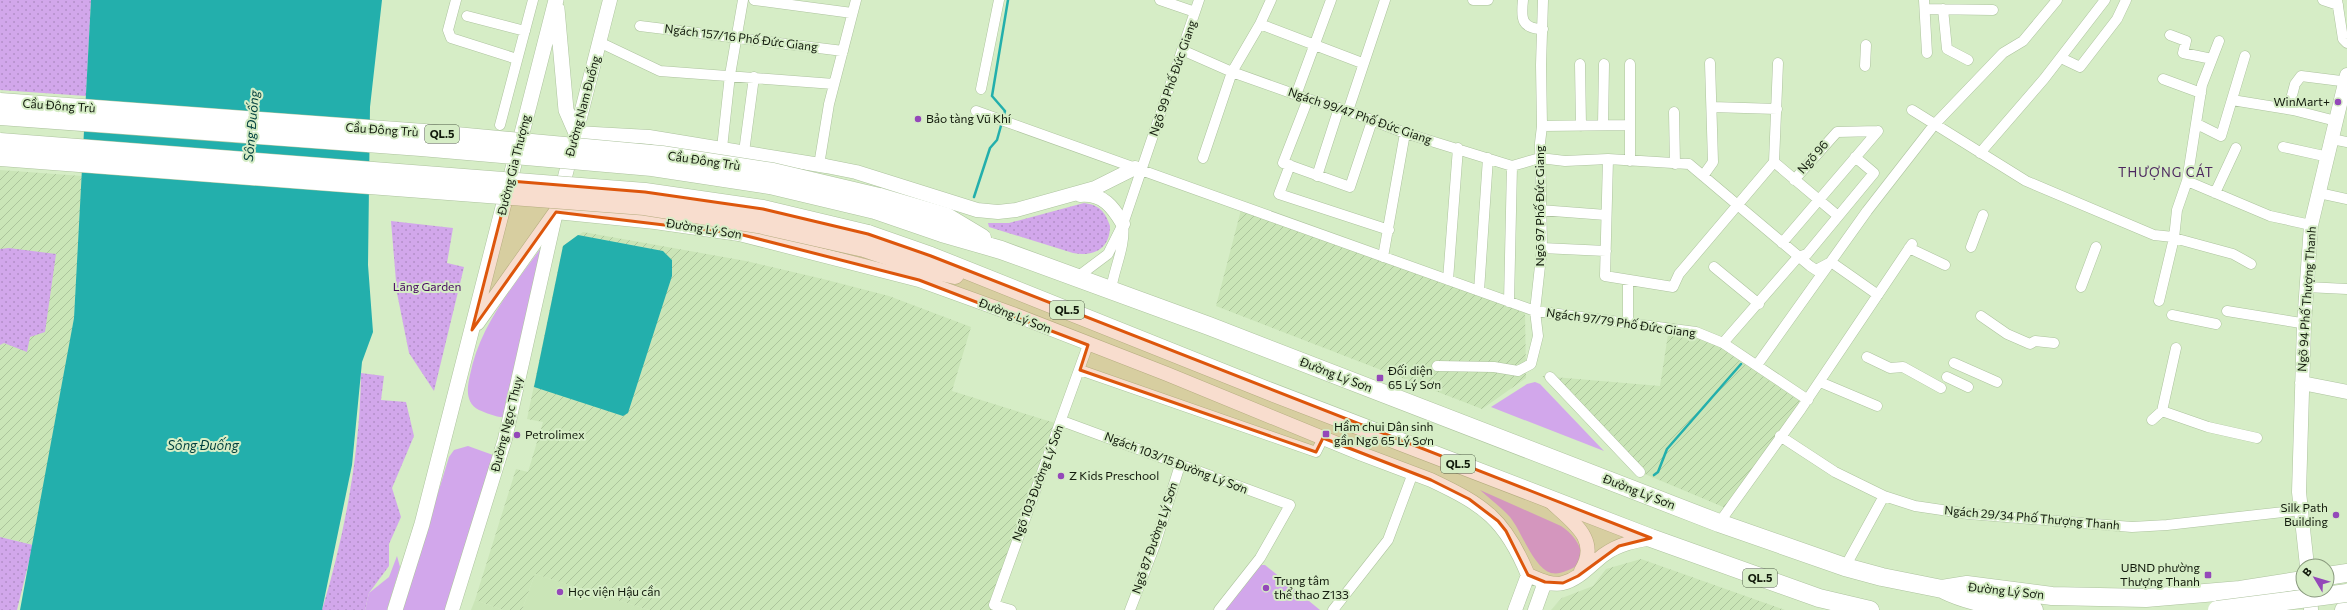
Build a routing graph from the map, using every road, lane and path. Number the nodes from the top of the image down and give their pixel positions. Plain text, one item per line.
1 (456, 0) edge
2 (533, 0) edge
3 (556, 0) edge
4 (610, 0) edge
5 (743, 0) edge
6 (754, 0) edge
7 (856, 0) edge
8 (999, 0) edge
9 (1160, 0) edge
10 (1199, 0) edge
11 (1271, 0) edge
12 (1331, 0) edge
13 (1385, 0) edge
14 (1473, 0) edge
15 (1488, 0) edge
16 (1523, 0) edge
17 (1543, 0) edge
18 (2057, 0) edge
19 (2105, 0) edge
20 (2126, 0) edge
21 (2323, 0) edge
22 (2337, 2) edge
23 (1924, 5) edge
24 (1943, 9) junction
25 (1993, 10) dead end
26 (1195, 12) junction
27 (852, 13) junction
28 (466, 16) dead end
29 (2343, 16) edge
30 (1260, 24) junction
31 (640, 26) dead end
32 (1543, 29) junction
33 (525, 31) junction
34 (2170, 35) dead end
35 (737, 38) junction
36 (2219, 41) dead end
37 (2345, 41) edge
38 (599, 42) junction
39 (1314, 44) junction
40 (1866, 45) dead end
41 (1182, 50) junction
42 (842, 51) junction
43 (1927, 53) dead end
44 (2245, 56) dead end
45 (2061, 58) junction
46 (517, 59) junction
47 (2212, 59) junction
48 (1968, 60) dead end
49 (1362, 63) junction
50 (1710, 63) dead end
51 (1778, 63) dead end
52 (1580, 64) dead end
53 (1604, 64) dead end
54 (1630, 64) dead end
55 (1865, 66) dead end
56 (1232, 72) junction
57 (730, 75) junction
58 (754, 77) junction
59 (2163, 79) dead end
60 (2346, 80) edge
61 (834, 84) junction
62 (981, 89) dead end
63 (2201, 93) junction
64 (1296, 95) junction
65 (1308, 99) junction
66 (2291, 99) dead end
67 (2232, 100) junction
68 (0, 102) edge
69 (1712, 107) junction
70 (1777, 109) junction
71 (1343, 110) junction
72 (1912, 110) dead end
73 (976, 111) dead end
74 (1674, 112) dead end
75 (0, 116) edge
76 (1372, 121) junction
77 (2334, 123) junction
78 (2197, 124) junction
79 (1604, 125) junction
80 (1630, 125) junction
81 (1934, 125) junction
82 (500, 126) dead end
83 (1542, 126) junction
84 (1581, 126) junction
85 (576, 133) junction
86 (1405, 133) junction
87 (2332, 139) junction
88 (0, 142) edge
89 (2347, 142) edge
90 (2283, 147) dead end
91 (722, 148) junction
92 (1458, 148) junction
93 (2236, 148) dead end
94 (744, 152) junction
95 (1980, 152) junction
96 (1855, 156) junction
97 (0, 157) edge
98 (1203, 158) dead end
99 (1488, 158) junction
100 (1540, 158) junction
101 (1608, 159) junction
102 (1630, 160) junction
103 (2327, 161) junction
104 (1774, 162) junction
105 (1287, 164) junction
106 (1676, 164) junction
107 (819, 165) junction
108 (1512, 166) junction
109 (1138, 169) junction
110 (1317, 176) junction
111 (1703, 176) junction
112 (1794, 180) junction
113 (2187, 181) junction
114 (2215, 193) junction
115 (2319, 193) junction
116 (2347, 199) edge
117 (1819, 200) junction
118 (1046, 201) junction
119 (877, 204) junction
120 (1738, 204) junction
121 (1540, 210) junction
122 (556, 212) junction
123 (1606, 215) junction
124 (1983, 215) dead end
125 (1838, 216) junction
126 (1124, 224) junction
127 (2311, 225) junction
128 (1389, 230) junction
129 (2174, 237) junction
130 (866, 241) junction
131 (1782, 243) junction
132 (2096, 246) dead end
133 (1542, 248) junction
134 (1971, 248) dead end
135 (1606, 251) junction
136 (1383, 257) junction
137 (1798, 257) junction
138 (1831, 262) junction
139 (2251, 264) dead end
140 (1945, 265) dead end
141 (1714, 266) dead end
142 (1076, 278) junction
143 (1448, 280) junction
144 (1628, 280) junction
145 (2081, 287) dead end
146 (2306, 288) junction
147 (1111, 290) junction
148 (2347, 290) edge
149 (1479, 291) junction
150 (1878, 295) junction
151 (1509, 302) junction
152 (2159, 302) dead end
153 (1758, 304) junction
154 (1535, 311) junction
155 (2227, 311) dead end
156 (2172, 315) dead end
157 (1981, 316) dead end
158 (1628, 323) junction
159 (2216, 324) dead end
160 (2304, 325) junction
161 (472, 330) junction
162 (1723, 343) junction
163 (2054, 343) dead end
164 (1088, 345) junction
165 (2176, 348) dead end
166 (1867, 357) dead end
167 (1954, 363) dead end
168 (1437, 366) dead end
169 (1757, 366) junction
170 (1080, 370) junction
171 (1550, 377) dead end
172 (1947, 377) dead end
173 (1820, 382) junction
174 (1997, 382) dead end
175 (2302, 383) junction
176 (1968, 387) dead end
177 (1941, 388) dead end
178 (2347, 392) edge
179 (1808, 400) junction
180 (1877, 406) dead end
181 (2162, 411) junction
182 (2152, 420) dead end
183 (1062, 421) junction
184 (1780, 436) junction
185 (1323, 438) junction
186 (2257, 438) dead end
187 (1180, 465) junction
188 (1640, 472) dead end
189 (1413, 473) junction
190 (1884, 496) junction
191 (1547, 498) junction
192 (2301, 510) junction
193 (1719, 523) junction
194 (1651, 538) junction
195 (2306, 558) edge
196 (1845, 567) junction
197 (2347, 573) edge
198 (1528, 575) junction
199 (2335, 575) edge
200 (1578, 576) junction
201 (2295, 581) edge
202 (1545, 582) junction
203 (2272, 585) junction
204 (1942, 589) junction
205 (2347, 593) edge
206 (2311, 598) edge
207 (1817, 604) edge
208 (395, 610) edge
209 (452, 610) edge
210 (1011, 610) edge
211 (1130, 610) edge
212 (1219, 610) edge
213 (1333, 610) edge
214 (1515, 610) edge
215 (1535, 610) edge
216 (1870, 610) edge
217 (2034, 610) edge
218 (2218, 610) edge
219 (2281, 610) edge
220 (2312, 610) edge
221 (2344, 610) edge
222 (2347, 610) edge

1 - 46 street
2 - 33 street, Đường Gia Thượng
3 - 85 main road
3 - 161 main road, Đường Gia Thượng
4 - 38 street, Đường Nam Đuống
5 - 35 street
6 - 27 street
7 - 27 street
8 - 62 street
9 - 26 street
10 - 26 street, Ngõ 99 Phố Đức Giang
11 - 30 street
12 - 39 street
13 - 49 street
14 - 15 street
16 - 32 street
17 - 32 street, Ngõ 97 Phố Đức Giang
18 - 81 street
19 - 45 street
20 - 45 street
21 - 22 street
22 - 29 street
23 - 24 street
23 - 43 street
24 - 25 street
24 - 48 street
26 - 41 street, Ngõ 99 Phố Đức Giang
27 - 42 street
28 - 33 street
29 - 37 street
30 - 39 street
30 - 56 street
31 - 35 street, Ngách 157/16 Phố Đức Giang
32 - 83 street, Ngõ 97 Phố Đức Giang
33 - 46 street, Đường Gia Thượng
34 - 47 street
35 - 42 street, Ngách 157/16 Phố Đức Giang
35 - 57 street
36 - 47 street
38 - 57 street
38 - 85 street, Đường Nam Đuống
39 - 49 street
39 - 64 street
40 - 55 street
41 - 56 street, Ngách 99/47 Phố Đức Giang
41 - 109 street, Ngõ 99 Phố Đức Giang
42 - 61 street
44 - 67 street
45 - 95 street
46 - 82 street, Đường Gia Thượng
47 - 63 street
49 - 71 street
50 - 69 street
51 - 70 street
52 - 84 street
53 - 79 street
54 - 80 street
56 - 64 street, Ngách 99/47 Phố Đức Giang
56 - 98 street
57 - 58 street
57 - 91 street
58 - 61 street
58 - 94 street
59 - 63 street
60 - 66 street
60 - 77 street, Ngõ 94 Phố Thượng Thanh
61 - 107 street
63 - 78 street
64 - 65 street, Ngách 99/47 Phố Đức Giang
65 - 71 street, Ngách 99/47 Phố Đức Giang
65 - 105 street
67 - 77 street
67 - 78 street
68 - 119 highway, Cầu Đông Trù / QL.5, bridge
69 - 70 street
69 - 111 street
70 - 104 street
71 - 76 street, Ngách 99/47 Phố Đức Giang
71 - 110 street
72 - 81 street
73 - 109 street, Ngách 97/79 Phố Đức Giang
74 - 106 street
75 - 119 highway, Cầu Đông Trù / QL.5, bridge
76 - 86 street, Ngách 99/47 Phố Đức Giang
76 - 110 street
77 - 87 street, Ngõ 94 Phố Thượng Thanh
78 - 113 street
79 - 80 street
79 - 84 street
80 - 102 street
81 - 95 street
81 - 138 street
83 - 84 street
83 - 100 street, Ngõ 97 Phố Đức Giang
85 - 91 street
85 - 122 street, Đường Nam Đuống
86 - 92 street, Ngách 99/47 Phố Đức Giang
86 - 128 street
87 - 89 street
87 - 103 street, Ngõ 94 Phố Thượng Thanh
88 - 130 highway, QL.5, bridge
90 - 103 street
91 - 94 street
92 - 99 street, Ngách 99/47 Phố Đức Giang
92 - 143 street
93 - 114 street
94 - 107 street
95 - 129 street
96 - 112 street, Ngõ 96
96 - 117 street
96 - 125 street
97 - 130 highway, QL.5, bridge
99 - 108 street, Ngách 99/47 Phố Đức Giang
99 - 149 street
100 - 101 street
100 - 108 street
100 - 121 street, Ngõ 97 Phố Đức Giang
101 - 102 street
101 - 123 street
102 - 106 street
103 - 115 street, Ngõ 94 Phố Thượng Thanh
104 - 112 street
104 - 120 street
105 - 110 street
105 - 128 street
106 - 111 street
107 - 118 street
108 - 151 street
109 - 118 street
109 - 126 street, Ngõ 99 Phố Đức Giang
109 - 136 street, Ngách 97/79 Phố Đức Giang
111 - 120 street
112 - 117 street
113 - 114 street
113 - 129 street
114 - 127 street
115 - 116 street
115 - 127 street, Ngõ 94 Phố Thượng Thanh
117 - 125 street
117 - 131 street
118 - 126 street
119 - 142 highway, Đường Lý Sơn / QL.5
120 - 131 street
120 - 144 street
121 - 123 street
121 - 133 street, Ngõ 97 Phố Đức Giang
122 - 161 main road
122 - 164 street, Đường Lý Sơn
122 - 209 street, Đường Ngọc Thụy
123 - 135 street
124 - 134 street
125 - 137 street
126 - 142 street
126 - 147 street
127 - 146 street, Ngõ 94 Phố Thượng Thanh
128 - 136 street
129 - 139 street
129 - 152 street
130 - 191 highway, Đường Lý Sơn / QL.5
131 - 137 street
132 - 145 street
133 - 135 street
133 - 154 street, Ngõ 97 Phố Đức Giang
135 - 144 street
136 - 143 street, Ngách 97/79 Phố Đức Giang
137 - 138 street
137 - 153 street
138 - 150 street
138 - 169 street
140 - 150 street
141 - 153 street
142 - 147 highway, Đường Lý Sơn / QL.5
143 - 149 street, Ngách 97/79 Phố Đức Giang
144 - 158 street
146 - 148 street
146 - 160 street, Ngõ 94 Phố Thượng Thanh
147 - 193 highway, Đường Lý Sơn / QL.5
149 - 151 street, Ngách 97/79 Phố Đức Giang
150 - 173 street
151 - 154 street, Ngách 97/79 Phố Đức Giang
153 - 162 street
154 - 158 street, Ngách 97/79 Phố Đức Giang
154 - 168 street, Ngõ 97 Phố Đức Giang
155 - 160 street
156 - 159 street
157 - 163 street
158 - 162 street, Ngách 97/79 Phố Đức Giang
160 - 175 street, Ngõ 94 Phố Thượng Thanh
161 - 208 main road
162 - 169 street, Ngách 97/79 Phố Đức Giang
164 - 170 street, Ngõ 103 Đường Lý Sơn
164 - 185 street, Đường Lý Sơn
165 - 181 street
166 - 177 street
167 - 174 street
169 - 179 street, Ngách 97/79 Phố Đức Giang
170 - 183 street, Ngõ 103 Đường Lý Sơn
170 - 185 street
171 - 188 street
172 - 176 street
173 - 179 street
173 - 180 street
175 - 178 street
175 - 192 street, Ngõ 94 Phố Thượng Thanh
179 - 184 street
181 - 182 street
181 - 186 street
183 - 187 street, Ngách 103/15 Đường Lý Sơn
183 - 210 street, Ngõ 103 Đường Lý Sơn
184 - 190 street, Ngách 29/34 Phố Thượng Thanh
184 - 193 street
185 - 189 street, Đường Lý Sơn
187 - 211 street, Ngõ 87 Đường Lý Sơn
187 - 212 street, Ngách 103/15 Đường Lý Sơn
189 - 198 street, Đường Lý Sơn
189 - 213 street
190 - 192 street, Ngách 29/34 Phố Thượng Thanh
190 - 196 street
191 - 194 highway, Đường Lý Sơn / QL.5
191 - 200 street, Đường Lý Sơn
192 - 195 street, Ngõ 94 Phố Thượng Thanh
193 - 196 highway, Đường Lý Sơn / QL.5
194 - 200 street
194 - 207 highway, Đường Lý Sơn / QL.5
196 - 204 highway, Đường Lý Sơn / QL.5
197 - 199 highway
198 - 202 street
198 - 214 street
200 - 202 street
201 - 203 highway, Đường Lý Sơn / QL.5
202 - 215 street
203 - 204 highway, Đường Lý Sơn / QL.5
203 - 219 highway
204 - 217 highway, QL.5
205 - 218 highway, bridge
206 - 220 street
207 - 216 highway, Đường Lý Sơn / QL.5
221 - 222 highway

